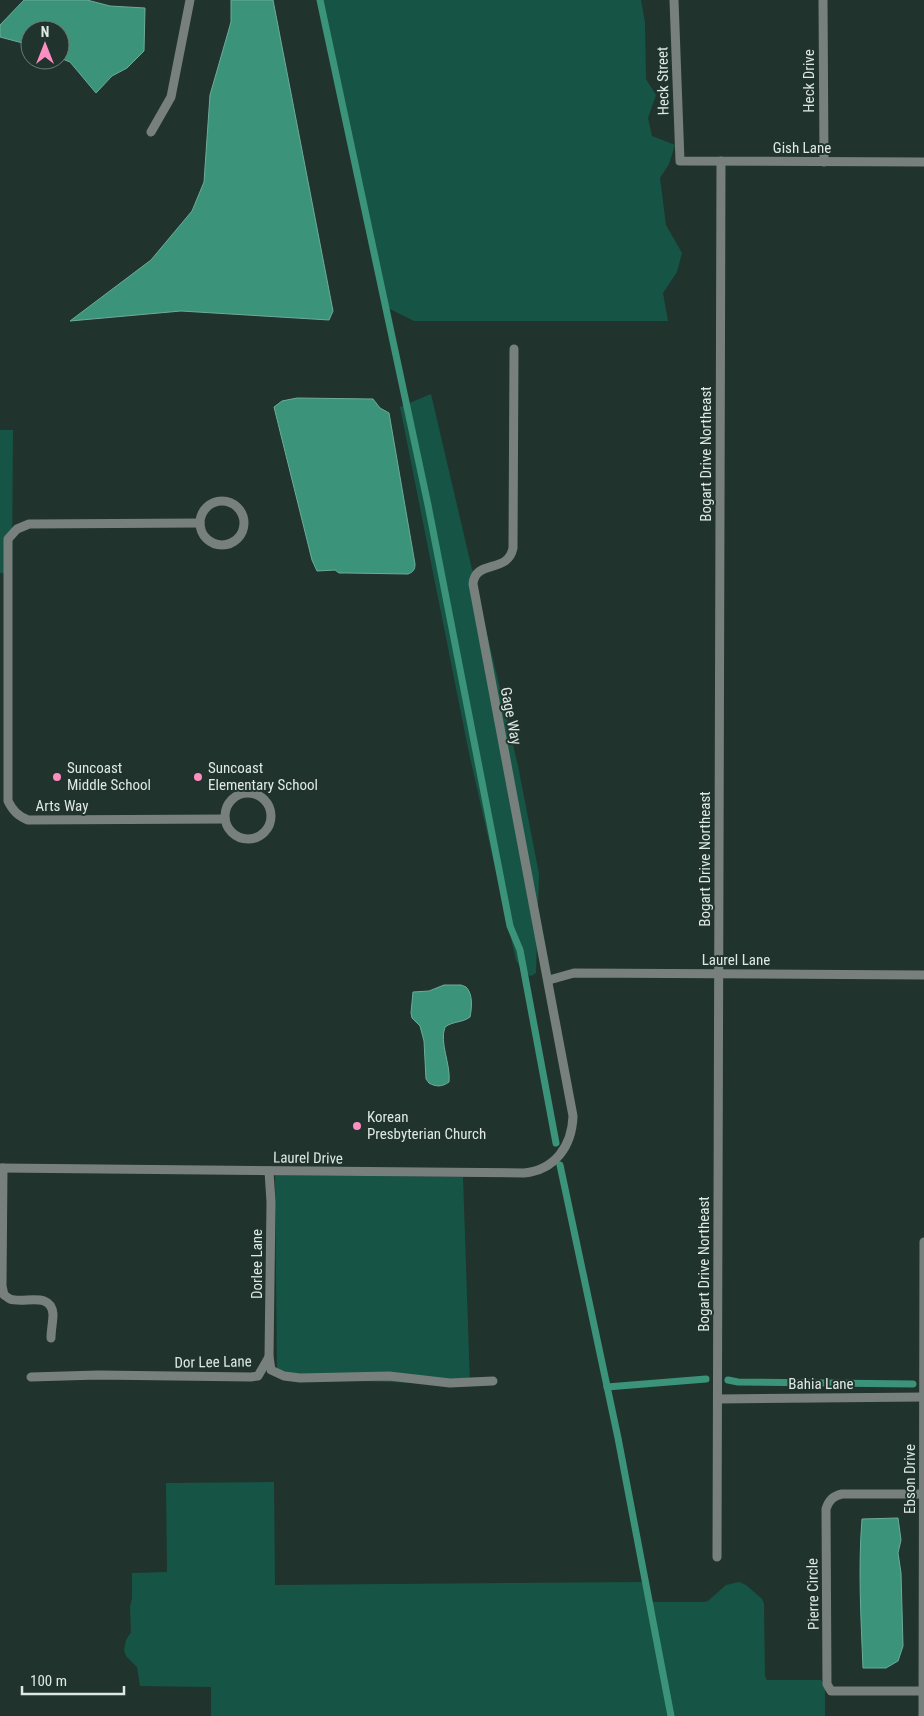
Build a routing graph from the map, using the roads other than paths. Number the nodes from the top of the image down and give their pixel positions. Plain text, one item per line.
1 (190, 0) edge
2 (674, 0) edge
3 (823, 0) edge
4 (151, 132) dead end
5 (680, 161) joint
6 (721, 161) junction
7 (824, 162) junction
8 (924, 162) edge
9 (514, 349) dead end
10 (200, 523) junction
11 (4, 688) edge
12 (4, 703) edge
13 (225, 819) junction
14 (718, 973) junction
15 (924, 975) edge
16 (549, 980) junction
17 (572, 1108) joint
18 (2, 1168) edge
19 (268, 1171) junction
20 (924, 1242) edge
21 (51, 1338) dead end
22 (269, 1357) junction
23 (31, 1377) dead end
24 (493, 1381) dead end
25 (924, 1397) edge
26 (718, 1399) junction
27 (923, 1494) edge
28 (717, 1556) dead end
29 (923, 1691) edge
30 (923, 1716) edge

1 - 4 street
2 - 5 street, Heck Street
3 - 7 street, Heck Drive
5 - 6 street, Gish Lane
6 - 7 street, Gish Lane
6 - 14 street, Bogart Drive Northeast
7 - 8 street, Gish Lane
9 - 16 street, Gage Way
10 - 10 street
10 - 11 street, Arts Way
11 - 12 street, Arts Way
12 - 13 street, Arts Way
13 - 13 street
14 - 15 street, Laurel Lane
14 - 16 street, Laurel Lane
14 - 26 street, Bogart Drive Northeast
16 - 17 street, Gage Way
17 - 19 street, Laurel Drive
18 - 19 street, Laurel Drive
18 - 21 street
19 - 22 street, Dorlee Lane
20 - 25 street, Ebson Drive
22 - 23 street, Dor Lee Lane
22 - 24 street, Dor Lee Lane
25 - 26 street, Bahia Lane
25 - 27 street, Ebson Drive
26 - 28 street, Bogart Drive Northeast
27 - 29 street, Ebson Drive
27 - 29 street, Pierre Circle
29 - 30 street, Ebson Drive

